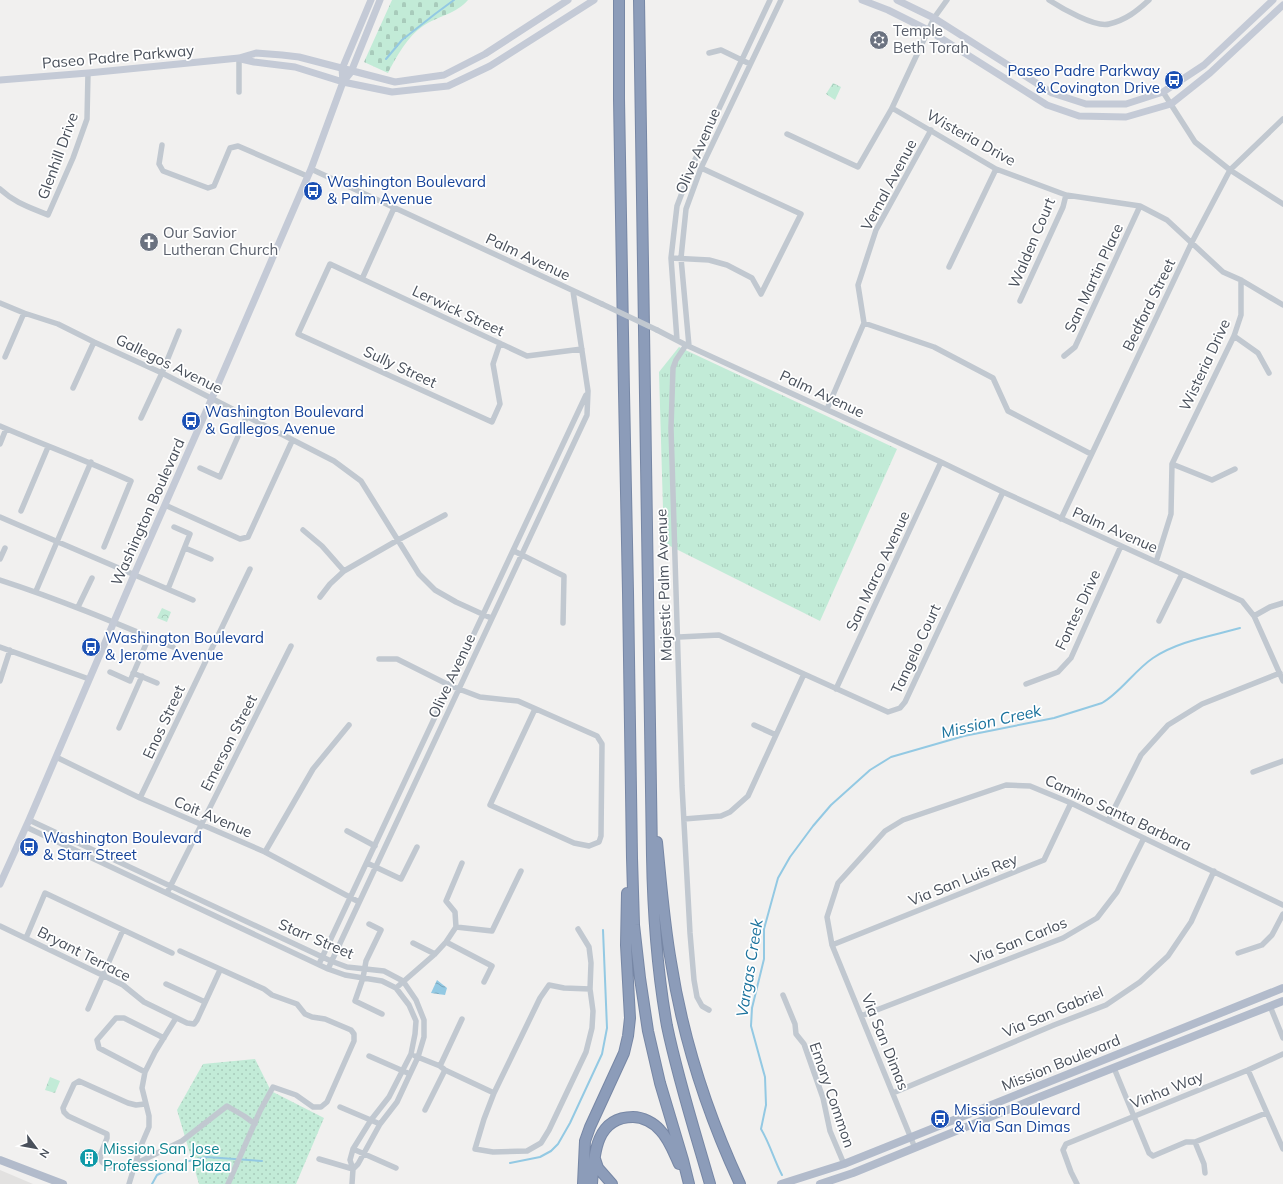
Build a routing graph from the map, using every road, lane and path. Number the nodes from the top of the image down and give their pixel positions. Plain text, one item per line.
1 (371, 0) edge
2 (380, 0) edge
3 (568, 0) edge
4 (594, 0) edge
5 (639, 0) edge
6 (770, 0) edge
7 (780, 0) edge
8 (862, 0) edge
9 (896, 0) edge
10 (947, 0) edge
11 (1049, 0) edge
12 (1149, 0) edge
13 (1273, 0) edge
14 (1058, 2) edge
15 (618, 3) edge
16 (1283, 5) edge
17 (934, 18) junction
18 (928, 30) junction
19 (709, 53) dead end
20 (239, 58) junction
21 (742, 60) junction
22 (750, 64) junction
23 (342, 69) junction
24 (351, 72) junction
25 (88, 73) junction
26 (0, 80) edge
27 (343, 82) junction
28 (239, 92) dead end
29 (1163, 92) junction
30 (1171, 104) junction
31 (892, 108) junction
32 (1283, 119) edge
33 (932, 130) junction
34 (788, 134) dead end
35 (162, 144) dead end
36 (693, 164) junction
37 (701, 168) junction
38 (996, 169) junction
39 (1230, 170) junction
40 (309, 173) junction
41 (0, 189) edge
42 (1066, 195) junction
43 (1283, 204) edge
44 (1140, 206) junction
45 (394, 208) junction
46 (1192, 242) junction
47 (671, 258) junction
48 (681, 258) junction
49 (949, 267) dead end
50 (362, 279) junction
51 (1241, 280) junction
52 (573, 291) junction
53 (1020, 301) dead end
54 (0, 302) edge
55 (1283, 305) edge
56 (24, 313) junction
57 (864, 323) junction
58 (179, 332) dead end
59 (298, 334) joint
60 (1234, 336) junction
61 (677, 340) junction
62 (94, 342) junction
63 (500, 343) junction
64 (688, 346) junction
65 (582, 349) junction
66 (1064, 356) dead end
67 (5, 357) dead end
68 (162, 373) junction
69 (1269, 373) dead end
70 (73, 388) dead end
71 (588, 391) junction
72 (212, 398) junction
73 (827, 410) junction
74 (247, 416) junction
75 (141, 418) dead end
76 (0, 426) edge
77 (6, 429) junction
78 (292, 441) junction
79 (0, 444) edge
80 (48, 447) junction
81 (1091, 454) junction
82 (91, 462) junction
83 (941, 462) junction
84 (1172, 464) junction
85 (200, 468) dead end
86 (1235, 469) dead end
87 (1003, 492) junction
88 (164, 505) junction
89 (21, 510) dead end
90 (445, 515) dead end
91 (0, 516) edge
92 (1061, 519) junction
93 (174, 527) dead end
94 (303, 530) dead end
95 (398, 540) junction
96 (58, 541) junction
97 (1121, 546) junction
98 (104, 547) dead end
99 (5, 548) dead end
100 (186, 548) junction
101 (514, 551) junction
102 (522, 555) junction
103 (0, 559) edge
104 (211, 559) dead end
105 (1156, 562) junction
106 (250, 569) dead end
107 (344, 571) junction
108 (1182, 574) junction
109 (134, 575) junction
110 (92, 578) dead end
111 (0, 580) edge
112 (168, 589) junction
113 (36, 591) junction
114 (320, 597) dead end
115 (193, 600) dead end
116 (1283, 603) edge
117 (78, 607) junction
118 (484, 615) junction
119 (1254, 616) junction
120 (491, 618) junction
121 (114, 621) junction
122 (1159, 621) dead end
123 (564, 623) dead end
124 (149, 637) junction
125 (679, 637) junction
126 (291, 646) dead end
127 (0, 647) edge
128 (173, 647) dead end
129 (10, 650) junction
130 (379, 659) dead end
131 (110, 672) dead end
132 (133, 673) junction
133 (1280, 673) junction
134 (804, 674) junction
135 (142, 676) junction
136 (89, 679) junction
137 (0, 681) edge
138 (1283, 681) edge
139 (157, 683) dead end
140 (1026, 684) dead end
141 (451, 686) junction
142 (459, 689) junction
143 (836, 689) junction
144 (535, 708) junction
145 (350, 725) dead end
146 (754, 725) dead end
147 (119, 728) dead end
148 (776, 735) junction
149 (56, 757) junction
150 (651, 760) junction
151 (1283, 761) edge
152 (1253, 772) dead end
153 (140, 798) junction
154 (1072, 803) junction
155 (684, 819) junction
156 (29, 820) junction
157 (1108, 821) junction
158 (201, 826) junction
159 (26, 827) junction
160 (347, 831) dead end
161 (631, 832) junction
162 (1144, 838) junction
163 (375, 846) junction
164 (417, 847) dead end
165 (265, 852) junction
166 (367, 863) junction
167 (462, 863) dead end
168 (375, 867) junction
169 (521, 871) dead end
170 (1214, 871) junction
171 (0, 884) edge
172 (171, 885) junction
173 (167, 893) junction
174 (351, 897) junction
175 (359, 902) junction
176 (1283, 905) edge
177 (1283, 914) edge
178 (369, 924) dead end
179 (0, 926) edge
180 (456, 928) junction
181 (578, 929) dead end
182 (123, 930) junction
183 (26, 938) junction
184 (446, 942) junction
185 (413, 943) dead end
186 (832, 945) junction
187 (180, 951) dead end
188 (172, 953) dead end
189 (1238, 953) dead end
190 (435, 954) junction
191 (323, 957) junction
192 (331, 961) junction
193 (319, 964) junction
194 (328, 968) junction
195 (220, 970) junction
196 (364, 970) junction
197 (102, 974) junction
198 (363, 978) junction
199 (403, 981) junction
200 (484, 982) dead end
201 (166, 984) dead end
202 (396, 988) junction
203 (1283, 988) edge
204 (590, 989) junction
205 (783, 995) dead end
206 (1283, 1001) edge
207 (205, 1002) junction
208 (1270, 1006) junction
209 (88, 1009) dead end
210 (708, 1010) dead end
211 (382, 1014) dead end
212 (861, 1016) junction
213 (176, 1018) junction
214 (462, 1019) dead end
215 (164, 1038) junction
216 (1283, 1038) edge
217 (411, 1054) junction
218 (1283, 1054) edge
219 (369, 1056) dead end
220 (418, 1057) junction
221 (442, 1068) junction
222 (1114, 1068) junction
223 (1248, 1070) junction
224 (402, 1071) junction
225 (146, 1072) junction
226 (410, 1074) junction
227 (494, 1093) junction
228 (893, 1093) junction
229 (145, 1104) junction
230 (340, 1108) dead end
231 (425, 1110) dead end
232 (1266, 1113) junction
233 (1134, 1117) junction
234 (371, 1120) junction
235 (255, 1124) junction
236 (380, 1124) junction
237 (911, 1138) junction
238 (1195, 1142) junction
239 (915, 1148) junction
240 (353, 1149) junction
241 (1283, 1149) edge
242 (363, 1153) junction
243 (594, 1156) junction
244 (319, 1159) dead end
245 (0, 1160) edge
246 (135, 1164) junction
247 (844, 1164) junction
248 (396, 1168) dead end
249 (353, 1169) junction
250 (133, 1170) junction
251 (1204, 1173) dead end
252 (58, 1183) edge
253 (688, 1183) edge
254 (709, 1183) edge
255 (129, 1184) edge
256 (228, 1184) edge
257 (352, 1184) edge
258 (583, 1184) edge
259 (592, 1184) edge
260 (612, 1184) edge
261 (740, 1184) edge
262 (781, 1184) edge
263 (820, 1184) edge
264 (1077, 1184) edge

1 - 23 main road, Washington Boulevard
2 - 24 main road, Washington Boulevard
3 - 24 main road, Paseo Padre Parkway
4 - 27 main road, Paseo Padre Parkway
5 - 150 highway
6 - 21 street, Olive Avenue
7 - 22 street, Olive Avenue
8 - 18 main road
9 - 17 main road
10 - 17 street
11 - 14 street
12 - 14 street
13 - 29 main road
15 - 161 highway
16 - 30 main road
17 - 18 street
17 - 29 main road
18 - 30 main road
18 - 31 street
19 - 21 street
20 - 23 main road, Paseo Padre Parkway
20 - 25 main road, Paseo Padre Parkway
20 - 27 main road, Paseo Padre Parkway
20 - 28 street
21 - 22 street
21 - 36 street, Olive Avenue
22 - 37 street, Olive Avenue
23 - 24 main road, Paseo Padre Parkway
23 - 27 main road, Washington Boulevard
24 - 27 main road, Washington Boulevard
25 - 26 main road, Paseo Padre Parkway
25 - 41 street, Glenhill Drive
27 - 40 main road, Washington Boulevard
29 - 30 street
30 - 39 street
31 - 33 street, Wisteria Drive
31 - 34 street
32 - 39 street, Bedford Street
33 - 38 street, Wisteria Drive
33 - 57 street, Vernal Avenue
35 - 40 street, Palm Avenue
36 - 37 street
36 - 47 street, Olive Avenue
37 - 48 street, Olive Avenue
37 - 48 street
38 - 42 street, Wisteria Drive
38 - 49 street
39 - 43 street
39 - 46 street, Bedford Street
40 - 45 street, Palm Avenue
40 - 72 main road, Washington Boulevard
42 - 44 street, Wisteria Drive
42 - 53 street, Walden Court
44 - 46 street, Wisteria Drive
44 - 66 street, San Martin Place
45 - 50 street
45 - 52 street, Palm Avenue
46 - 51 street, Wisteria Drive
46 - 81 street, Bedford Street
47 - 48 street
47 - 61 street, Olive Avenue
48 - 64 street, Olive Avenue
50 - 59 street, Lerwick Street
50 - 63 street, Lerwick Street
51 - 55 street
51 - 60 street, Wisteria Drive
52 - 61 street, Palm Avenue, bridge
52 - 65 street, Olive Avenue
54 - 56 street, Gallegos Avenue
56 - 62 street, Gallegos Avenue
56 - 67 street
57 - 73 street
57 - 81 street
58 - 68 street
59 - 63 street, Sully Street
60 - 69 street
60 - 84 street, Wisteria Drive
61 - 64 street, Palm Avenue
62 - 68 street, Gallegos Avenue
62 - 70 street
63 - 65 street, Lerwick Street
64 - 73 street, Palm Avenue
64 - 125 street, Majestic Palm Avenue
65 - 71 street, Olive Avenue
68 - 72 street, Gallegos Avenue
68 - 75 street
71 - 101 street, Olive Avenue
71 - 102 street, Olive Avenue
72 - 74 street, Gallegos Avenue
72 - 88 main road, Washington Boulevard
73 - 83 street, Palm Avenue
74 - 78 street, Gallegos Avenue
74 - 85 street
76 - 77 street
77 - 79 street
77 - 80 street
78 - 88 street
78 - 95 street, Gallegos Avenue
80 - 82 street
80 - 89 street
81 - 92 street, Bedford Street
82 - 96 street
82 - 98 street
83 - 87 street, Palm Avenue
83 - 143 street, San Marco Avenue
84 - 86 street
84 - 105 street, Wisteria Drive
87 - 92 street, Palm Avenue
87 - 143 street, Tangelo Court
88 - 109 main road, Washington Boulevard
90 - 95 street
91 - 96 street
92 - 97 street, Palm Avenue
93 - 100 street
94 - 107 street
95 - 107 street
95 - 118 street, Gallegos Avenue
96 - 109 street
96 - 113 street
97 - 105 street, Palm Avenue
97 - 140 street, Fontes Drive
99 - 103 street
100 - 104 street
100 - 112 street
101 - 102 street
101 - 118 street, Olive Avenue
102 - 120 street, Olive Avenue
102 - 123 street
105 - 108 street, Palm Avenue
106 - 153 street, Enos Street
107 - 114 street
108 - 119 street, Palm Avenue
108 - 122 street
109 - 112 street
109 - 121 main road, Washington Boulevard
110 - 117 street
111 - 113 street
112 - 115 street
113 - 117 street
116 - 119 street
117 - 121 street
118 - 120 street, Gallegos Avenue
118 - 141 street, Olive Avenue
119 - 133 street, Palm Avenue
120 - 142 street, Olive Avenue
121 - 124 street
121 - 136 main road, Washington Boulevard
124 - 128 street
124 - 132 street
125 - 134 street, Tangelo Court
125 - 155 street, Majestic Palm Avenue
126 - 158 street, Emerson Street
127 - 129 street
129 - 136 street
129 - 137 street
130 - 141 street
131 - 132 street
132 - 135 street
133 - 138 street, Palm Avenue
133 - 157 street
134 - 143 street, Tangelo Court
134 - 148 street
135 - 139 street
135 - 147 street
136 - 149 main road, Washington Boulevard
141 - 142 street
141 - 163 street, Olive Avenue
142 - 144 street
142 - 168 street, Olive Avenue
144 - 144 street
145 - 165 street
146 - 148 street
148 - 155 street
149 - 153 street, Coit Avenue
149 - 156 main road, Washington Boulevard
150 - 254 highway
150 - 261 highway
151 - 152 street
153 - 158 street, Coit Avenue
154 - 157 street, Camino Santa Barbara
154 - 186 street, Via San Luis Rey
154 - 186 street, Camino Santa Barbara
155 - 210 street, Majestic Palm Avenue
156 - 159 main road, Washington Boulevard
156 - 172 street, Starr Street
157 - 162 street, Camino Santa Barbara
158 - 165 street, Coit Avenue
158 - 172 street, Emerson Street
159 - 171 main road, Washington Boulevard
159 - 173 street, Starr Street
160 - 163 street
161 - 253 highway
161 - 258 highway
162 - 170 street, Camino Santa Barbara
162 - 212 street, Via San Carlos
163 - 166 street, Olive Avenue
164 - 168 street
165 - 174 street, Coit Avenue
166 - 168 street
166 - 174 street, Olive Avenue
167 - 180 street
168 - 175 street, Olive Avenue
169 - 180 street
170 - 176 street, Camino Santa Barbara
170 - 228 street, Via San Gabriel
172 - 173 street, Emerson Street
172 - 191 street, Starr Street
173 - 193 street, Starr Street
174 - 175 street, Coit Avenue
174 - 191 street, Olive Avenue
175 - 192 street, Olive Avenue
177 - 189 street
178 - 196 street
179 - 183 street, Bryant Terrace
180 - 184 street
181 - 204 street
182 - 183 street
182 - 188 street
182 - 197 street
183 - 197 street, Bryant Terrace
184 - 190 street
184 - 200 street
185 - 190 street
186 - 212 street, Via San Dimas
187 - 195 street
190 - 199 street
191 - 192 street, Starr Street
191 - 193 street, Olive Avenue
192 - 194 street, Olive Avenue
192 - 196 street, Starr Street
193 - 194 street, Starr Street
194 - 198 street, Starr Street
195 - 207 street
195 - 235 street
196 - 198 street
196 - 199 street, Starr Street
197 - 209 street
197 - 213 street, Bryant Terrace
198 - 202 street, Starr Street
198 - 211 street
199 - 202 street
199 - 220 street, Starr Street
201 - 207 street
202 - 217 street, Starr Street
203 - 237 main road, Mission Boulevard
204 - 227 street
204 - 227 street
205 - 247 street, Emory Common
206 - 208 main road, Mission Boulevard
207 - 213 street, Bryant Terrace
208 - 216 street
208 - 222 main road, Mission Boulevard
212 - 228 street, Via San Dimas
213 - 215 street
214 - 221 street
215 - 225 street
215 - 225 street
217 - 220 street
217 - 224 street, Starr Street
218 - 223 street, Vinha Way
219 - 224 street
220 - 221 street
220 - 226 street, Starr Street
221 - 227 street
221 - 231 street
222 - 233 street
222 - 239 main road, Mission Boulevard
223 - 232 street
223 - 233 street, Vinha Way
224 - 226 street
224 - 234 street, Starr Street
225 - 229 street
226 - 236 street, Starr Street
228 - 237 street, Via San Dimas
229 - 246 street
229 - 250 street
230 - 234 street
232 - 238 street
232 - 241 street
233 - 238 street
233 - 264 street, Vinha Way
234 - 236 street
234 - 240 street, Starr Street
235 - 246 street
235 - 256 street
236 - 242 street, Starr Street
237 - 239 street, Via San Dimas
237 - 247 main road, Mission Boulevard
238 - 251 street
239 - 263 main road, Mission Boulevard
240 - 242 street
240 - 249 street, Starr Street
242 - 248 street
242 - 249 street, Starr Street
243 - 253 highway
243 - 259 highway
243 - 260 highway
244 - 249 street
245 - 252 main road
246 - 250 street
247 - 262 main road, Mission Boulevard
249 - 257 street, Starr Street
250 - 255 street

